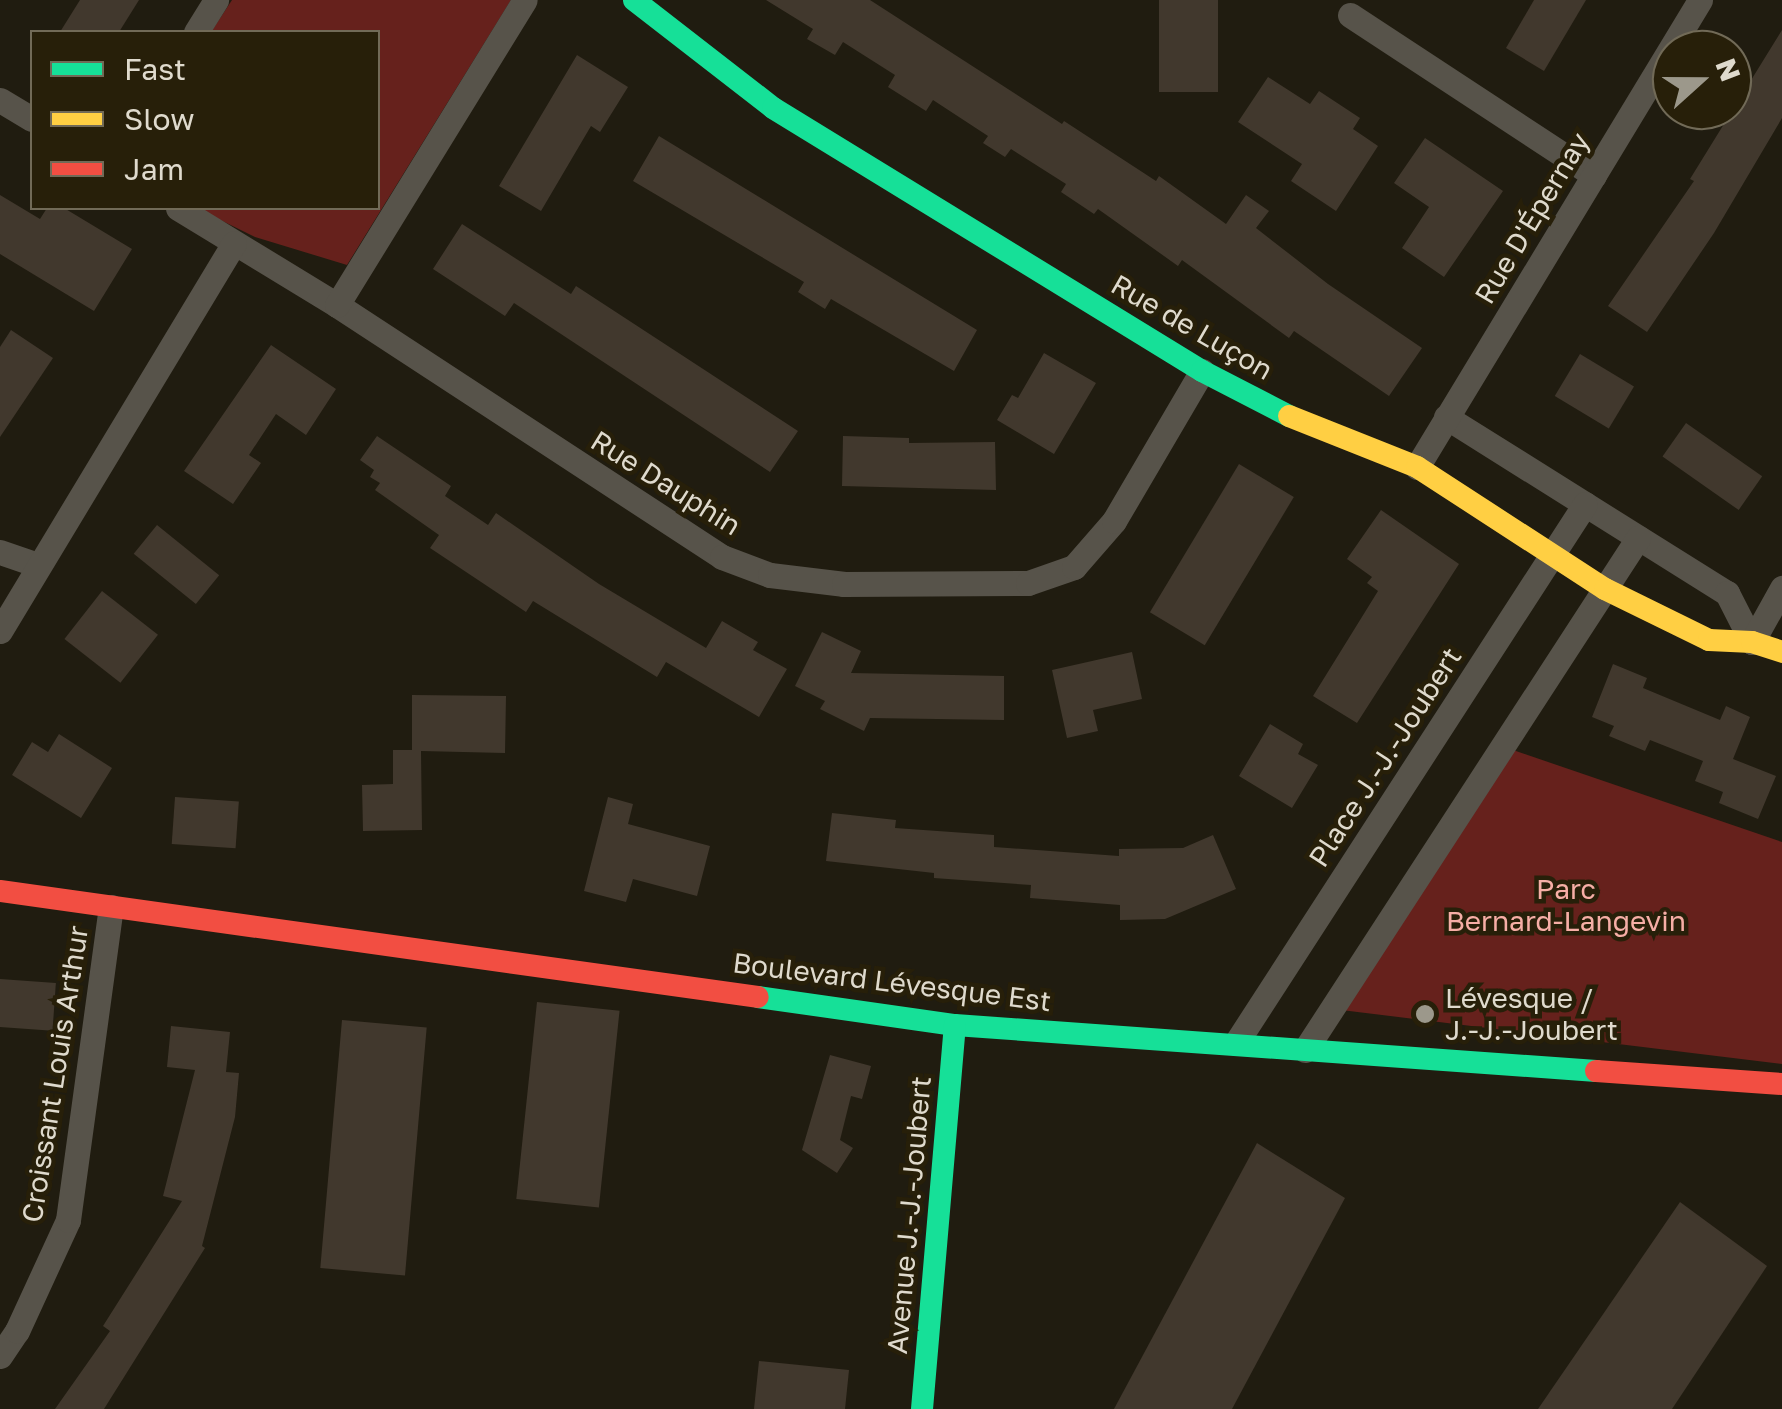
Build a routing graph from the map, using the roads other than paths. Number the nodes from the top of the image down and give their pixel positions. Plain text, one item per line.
1 (216, 0) edge
2 (524, 0) edge
3 (634, 0) edge
4 (1700, 0) edge
5 (1350, 15) dead end
6 (197, 30) edge
7 (0, 100) edge
8 (30, 119) edge
9 (1594, 175) junction
10 (181, 210) edge
11 (234, 243) junction
12 (337, 305) junction
13 (1202, 371) junction
14 (1446, 418) junction
15 (1417, 467) junction
16 (1585, 504) junction
17 (1638, 538) junction
18 (0, 552) edge
19 (1551, 556) junction
20 (38, 566) junction
21 (1782, 588) edge
22 (1605, 589) junction
23 (0, 631) edge
24 (1752, 642) junction
25 (1782, 652) edge
26 (0, 891) edge
27 (111, 907) junction
28 (955, 1026) junction
29 (1236, 1043) junction
30 (1304, 1050) junction
31 (1782, 1084) edge
32 (0, 1356) edge
33 (922, 1409) edge

1 - 6 street
2 - 12 street
3 - 13 street, Rue de Luçon
4 - 9 street, Rue D'Épernay
5 - 9 street
7 - 8 street
9 - 14 street, Rue D'Épernay
10 - 11 street, Rue Dauphin
11 - 12 street, Rue Dauphin
11 - 20 street
12 - 13 street, Rue Dauphin
13 - 15 street, Rue de Luçon
14 - 15 street, Rue D'Épernay
14 - 16 street
15 - 19 street, Rue de Luçon
16 - 17 street
16 - 19 street, Place J.-J.-Joubert
17 - 22 street
17 - 24 street
18 - 20 street
19 - 22 street, Rue de Luçon
19 - 29 street, Place J.-J.-Joubert
20 - 23 street
21 - 24 street
22 - 24 street, Rue de Luçon
22 - 30 street
24 - 25 street, Rue de Luçon
26 - 27 street, Boulevard Lévesque Est
27 - 28 street, Boulevard Lévesque Est
27 - 32 street, Croissant Louis Arthur
28 - 29 street, Boulevard Lévesque Est
28 - 33 street, Avenue J.-J.-Joubert
29 - 30 street, Boulevard Lévesque Est
30 - 31 street, Boulevard Lévesque Est

